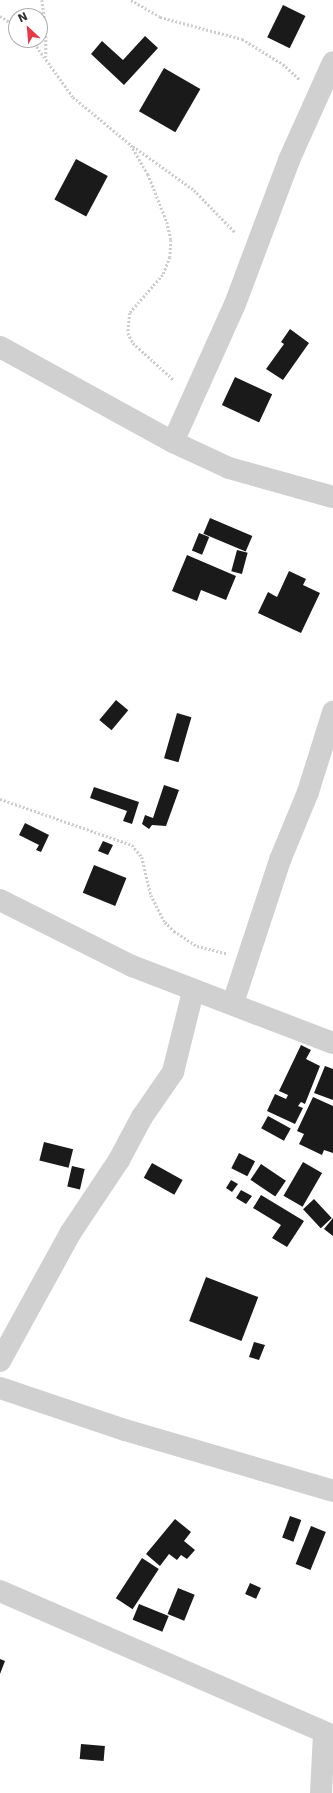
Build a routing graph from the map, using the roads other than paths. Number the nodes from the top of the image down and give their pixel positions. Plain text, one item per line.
1 (333, 62) edge
2 (0, 347) edge
3 (172, 442) junction
4 (333, 498) edge
5 (333, 712) edge
6 (0, 900) edge
7 (193, 992) junction
8 (233, 1003) junction
9 (333, 1043) edge
10 (0, 1361) edge
11 (0, 1388) edge
12 (333, 1492) edge
13 (0, 1591) edge
14 (329, 1735) edge
15 (321, 1793) edge

1 - 3 street
2 - 3 street
3 - 4 street
5 - 8 street
6 - 7 street
7 - 8 street
7 - 10 street
8 - 9 street
11 - 12 street
13 - 14 street
14 - 15 street

